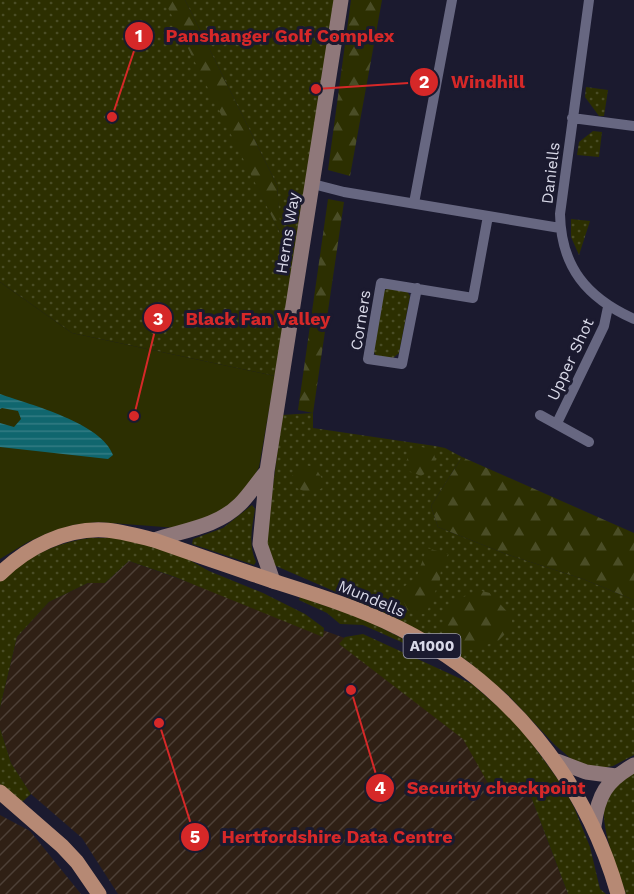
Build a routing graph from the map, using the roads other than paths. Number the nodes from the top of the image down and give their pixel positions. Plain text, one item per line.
1 (341, 0) edge
2 (452, 0) edge
3 (589, 0) edge
4 (572, 118) junction
5 (634, 126) edge
6 (313, 184) junction
7 (414, 203) junction
8 (488, 216) junction
9 (560, 228) junction
10 (417, 288) junction
11 (609, 307) junction
12 (634, 319) edge
13 (540, 415) dead end
14 (557, 423) junction
15 (589, 442) dead end
16 (267, 471) junction
17 (154, 540) junction
18 (3, 569) edge
19 (273, 581) junction
20 (557, 762) junction
21 (634, 765) edge
22 (616, 776) junction
23 (0, 792) edge
24 (594, 826) junction
25 (99, 894) edge
26 (618, 894) edge

1 - 6 street, Herns Way
2 - 7 street
3 - 4 street, Daniells
4 - 5 street
4 - 9 street, Daniells
6 - 7 street
6 - 16 street, Herns Way
7 - 8 street
8 - 9 street
8 - 10 street, Corners
9 - 11 street, Daniells
10 - 10 street, Corners
11 - 12 street, Daniells
11 - 14 street, Upper Shot
13 - 14 street
14 - 15 street
16 - 17 street, Herns Way
16 - 19 street, Herns Way
17 - 18 main road, Mundells / A1000
17 - 19 main road, Mundells / A1000
19 - 20 main road, Mundells / A1000
20 - 22 street
20 - 24 main road, Mundells / A1000
21 - 22 street
22 - 24 street
23 - 25 main road
24 - 26 main road, Mundells / A1000

